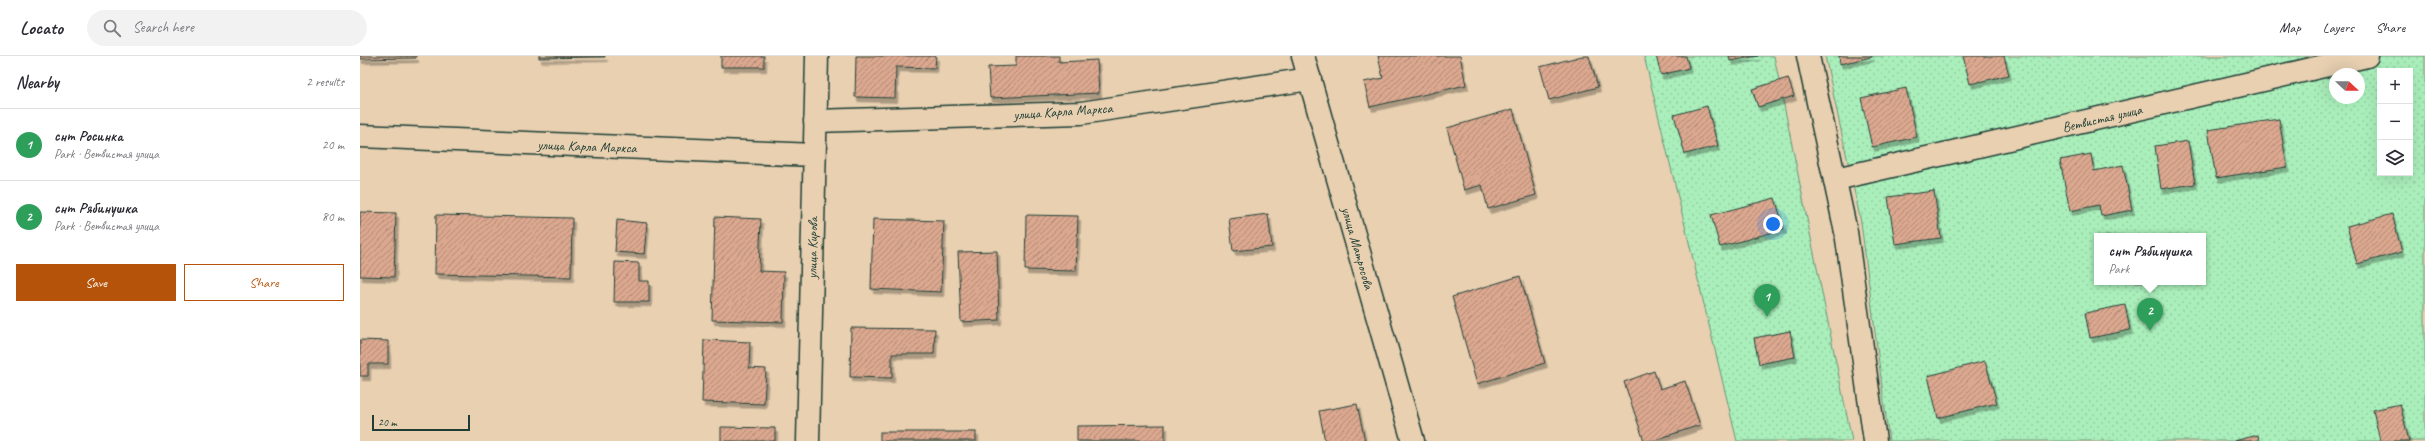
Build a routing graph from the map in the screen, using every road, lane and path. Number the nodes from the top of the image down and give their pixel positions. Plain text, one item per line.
1 (817, 56) edge
2 (1303, 56) edge
3 (1808, 56) edge
4 (2367, 56) edge
5 (1310, 79) junction
6 (815, 122) junction
7 (360, 136) edge
8 (814, 155) junction
9 (1836, 179) junction
10 (808, 441) edge
11 (1413, 441) edge
12 (1875, 441) edge

1 - 6 street, улица Кирова
2 - 5 street, улица Матросова
3 - 9 street
4 - 9 street, Ветвистая улица
5 - 6 street, улица Карла Маркса
5 - 11 street, улица Матросова
6 - 8 street, улица Кирова
7 - 8 street, улица Карла Маркса
8 - 10 street, улица Кирова
9 - 12 street

